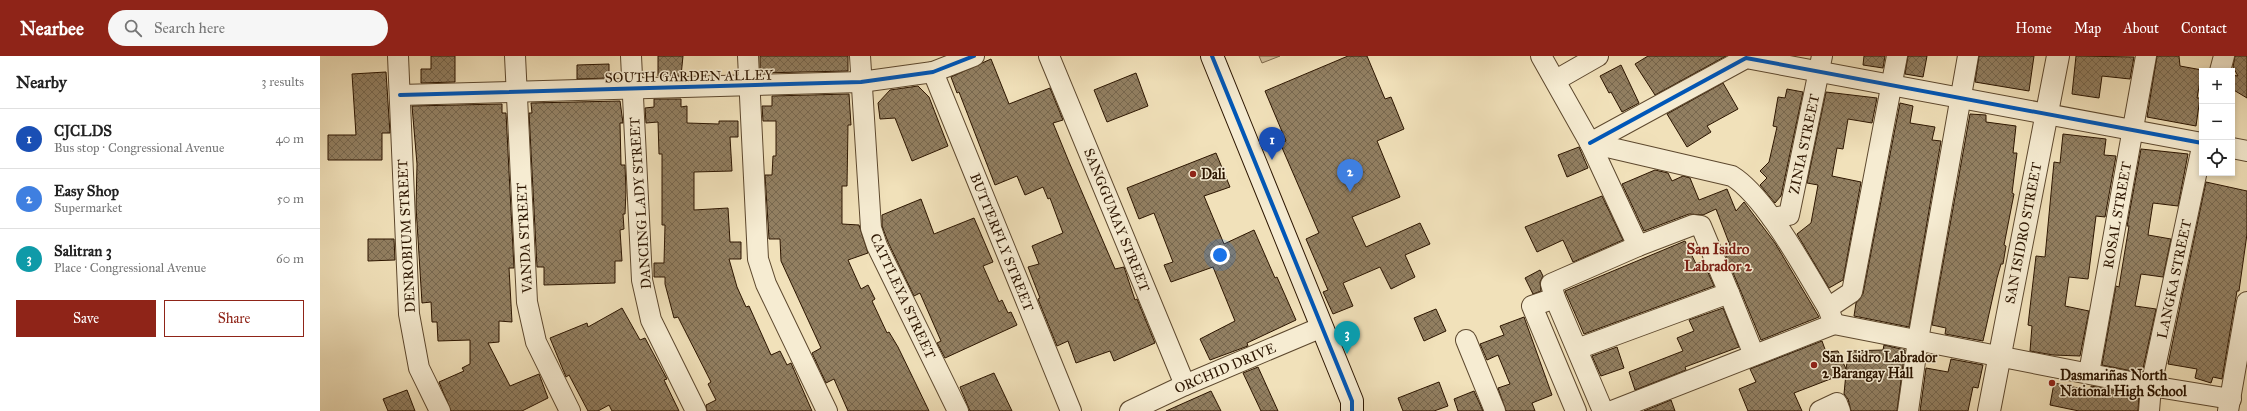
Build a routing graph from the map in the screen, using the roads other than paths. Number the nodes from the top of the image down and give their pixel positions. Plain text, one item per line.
1 (398, 56) edge
2 (515, 56) edge
3 (631, 56) edge
4 (748, 56) edge
5 (860, 56) edge
6 (974, 56) edge
7 (1049, 56) edge
8 (1212, 56) edge
9 (1541, 56) edge
10 (1598, 56) edge
11 (1897, 56) edge
12 (1968, 56) edge
13 (2058, 56) edge
14 (2146, 56) edge
15 (2224, 56) edge
16 (1746, 57) edge
17 (1821, 63) edge
18 (2221, 68) edge
19 (933, 72) junction
20 (1556, 80) junction
21 (861, 82) junction
22 (1892, 84) junction
23 (749, 86) junction
24 (633, 89) junction
25 (517, 90) junction
26 (400, 95) junction
27 (1961, 98) junction
28 (2047, 114) junction
29 (2133, 129) junction
30 (2199, 141) edge
31 (1590, 143) junction
32 (2235, 149) edge
33 (2247, 151) edge
34 (2199, 161) edge
35 (1772, 218) junction
36 (1638, 246) junction
37 (1729, 293) junction
38 (1555, 298) junction
39 (2247, 302) edge
40 (1831, 316) junction
41 (1322, 327) junction
42 (1466, 340) dead end
43 (1918, 340) junction
44 (1577, 349) junction
45 (1754, 355) junction
46 (1999, 356) junction
47 (2089, 374) junction
48 (1185, 385) junction
49 (2151, 386) junction
50 (2229, 405) edge
51 (1356, 408) edge
52 (440, 411) edge
53 (570, 411) edge
54 (696, 411) edge
55 (827, 411) edge
56 (958, 411) edge
57 (1071, 411) edge
58 (1130, 411) edge
59 (1495, 411) edge
60 (1576, 411) edge
61 (1603, 411) edge
62 (1612, 411) edge
63 (1820, 411) edge
64 (1840, 411) edge
65 (1908, 411) edge
66 (1989, 411) edge
67 (2149, 411) edge

1 - 26 street, DENROBIUM STREET
2 - 25 street, VANDA STREET
3 - 24 street, DANCING LADY STREET
4 - 23 street
5 - 21 street, CATTLEYA STREET
6 - 19 street, SOUTH GARDEN ALLEY
7 - 48 street, SANGGUMAY STREET
8 - 41 main road
9 - 20 street
10 - 20 street
11 - 22 street
12 - 27 street
13 - 28 main road, SAN ISIDRO STREET
14 - 29 street, ROSAL STREET
15 - 18 street
16 - 17 street
16 - 31 street
17 - 22 street
17 - 35 street, ZINIA STREET
19 - 21 street, SOUTH GARDEN ALLEY
19 - 57 street, BUTTERFLY STREET
20 - 31 street
21 - 23 street, SOUTH GARDEN ALLEY
21 - 56 street, CATTLEYA STREET
22 - 27 street
22 - 40 street
23 - 24 street, SOUTH GARDEN ALLEY
23 - 55 street
24 - 25 street, SOUTH GARDEN ALLEY
24 - 54 street, DANCING LADY STREET
25 - 26 street, SOUTH GARDEN ALLEY
25 - 53 street, VANDA STREET
26 - 52 street, DENROBIUM STREET
27 - 28 street
27 - 43 street
28 - 29 street
28 - 46 main road, SAN ISIDRO STREET
29 - 30 street
29 - 47 street, ROSAL STREET
31 - 35 street
31 - 36 street
32 - 33 street
34 - 49 street, LANGKA STREET
35 - 40 street
36 - 37 street
36 - 38 street
37 - 44 street
37 - 45 street
38 - 44 street
38 - 60 street
39 - 50 street
40 - 43 street
40 - 45 street
41 - 48 street, ORCHID DRIVE
41 - 51 main road
42 - 59 street
43 - 46 street
43 - 65 street
44 - 61 street
45 - 62 street
46 - 47 street
46 - 66 main road, SAN ISIDRO STREET
47 - 49 street
48 - 58 street, ORCHID DRIVE
49 - 50 street
49 - 67 street, LANGKA STREET
63 - 64 street

